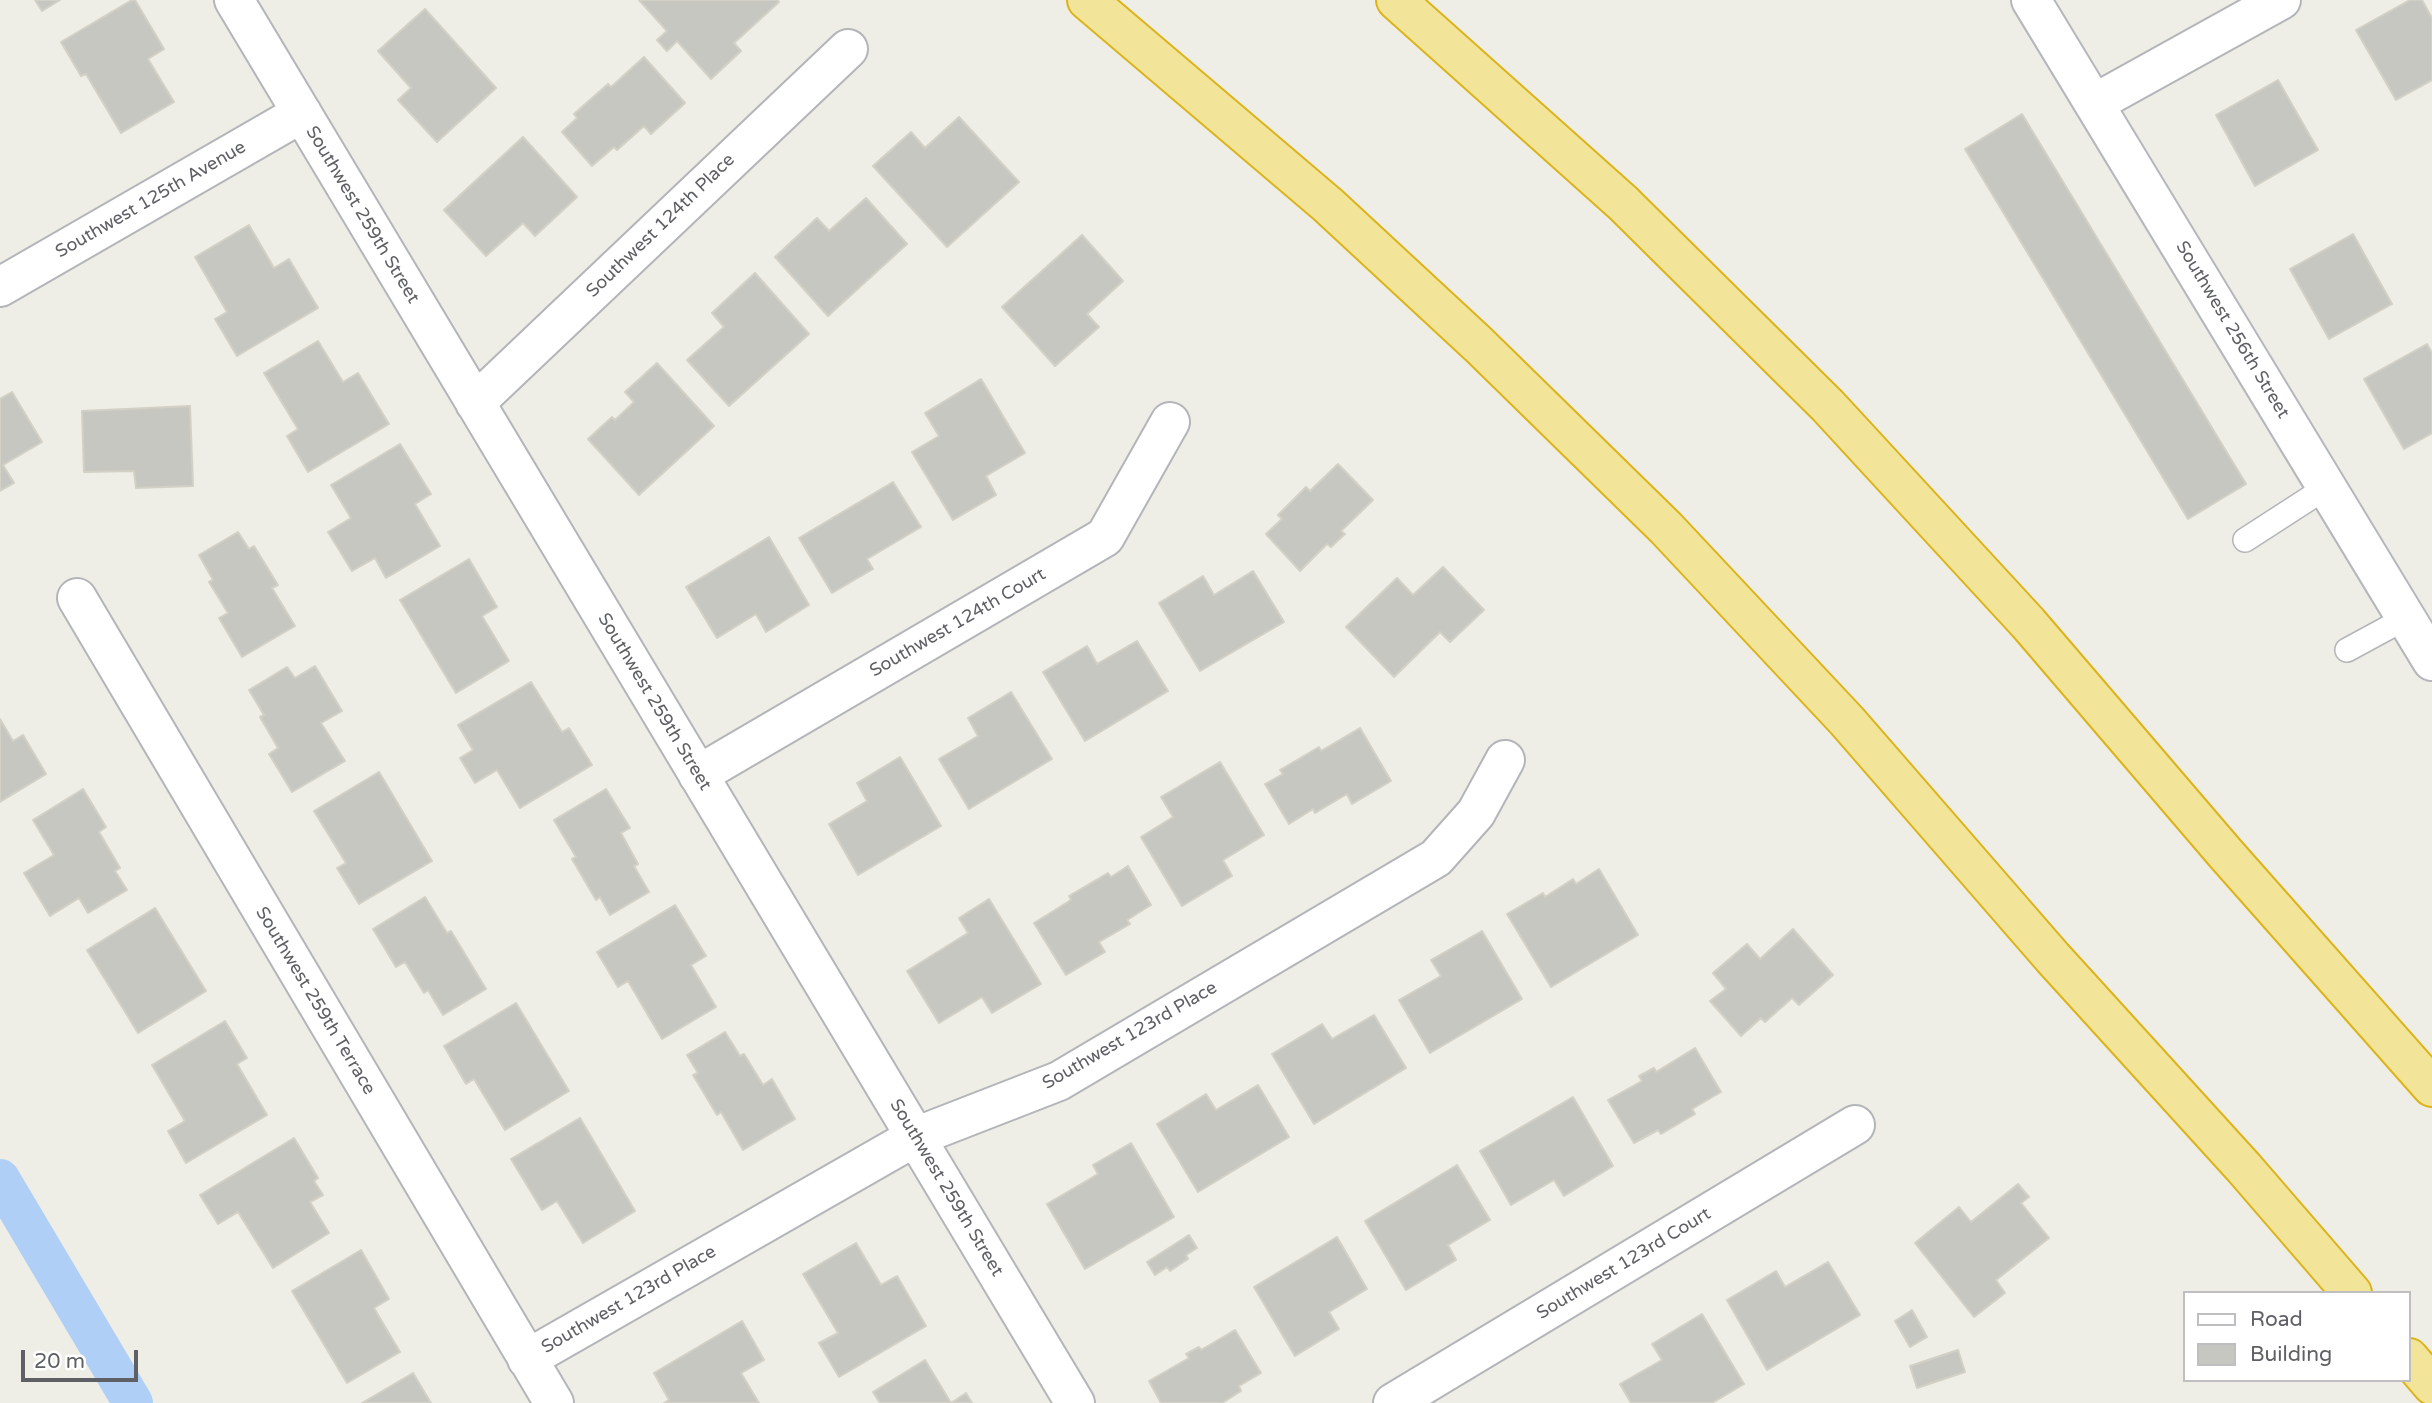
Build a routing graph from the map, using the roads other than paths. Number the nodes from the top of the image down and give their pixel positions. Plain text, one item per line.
1 (234, 0) edge
2 (1087, 0) edge
3 (1396, 0) edge
4 (2031, 0) edge
5 (2281, 0) edge
6 (848, 49) dead end
7 (2095, 103) junction
8 (302, 113) junction
9 (0, 287) edge
10 (475, 403) junction
11 (1170, 422) dead end
12 (2327, 487) junction
13 (2245, 540) dead end
14 (77, 598) dead end
15 (2406, 618) junction
16 (2347, 650) dead end
17 (2432, 661) edge
18 (1505, 760) dead end
19 (698, 775) junction
20 (2432, 1087) edge
21 (1855, 1125) dead end
22 (915, 1137) junction
23 (2350, 1291) edge
24 (527, 1359) junction
25 (2411, 1361) edge
26 (2432, 1385) edge
27 (554, 1403) edge
28 (1074, 1403) edge
29 (1393, 1403) edge

1 - 8 street, Southwest 259th Street
2 - 23 highway
3 - 20 highway
4 - 7 street, Southwest 256th Street
5 - 7 street
6 - 10 street, Southwest 124th Place
7 - 12 street, Southwest 256th Street
8 - 9 street, Southwest 125th Avenue
8 - 10 street, Southwest 259th Street
10 - 19 street, Southwest 259th Street
11 - 19 street, Southwest 124th Court
12 - 13 lane
12 - 15 street, Southwest 256th Street
14 - 24 street, Southwest 259th Terrace
15 - 16 lane
15 - 17 street, Southwest 256th Street
18 - 22 street, Southwest 123rd Place
19 - 22 street, Southwest 259th Street
21 - 29 street, Southwest 123rd Court
22 - 24 street, Southwest 123rd Place
22 - 28 street, Southwest 259th Street
24 - 27 street, Southwest 259th Terrace
25 - 26 highway

